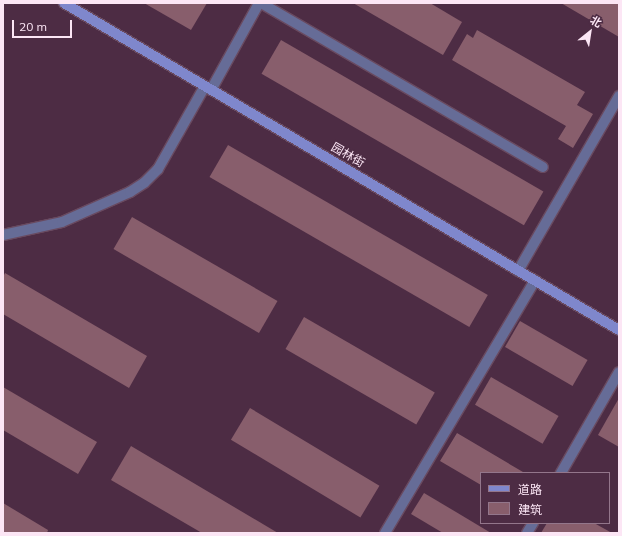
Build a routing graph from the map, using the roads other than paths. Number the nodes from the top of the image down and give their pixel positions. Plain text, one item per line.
1 (64, 3) edge
2 (260, 3) edge
3 (208, 88) junction
4 (619, 96) edge
5 (543, 167) dead end
6 (3, 235) edge
7 (518, 270) junction
8 (535, 280) junction
9 (619, 330) edge
10 (619, 372) edge
11 (562, 472) edge
12 (532, 524) edge
13 (385, 533) edge
14 (527, 533) edge

1 - 3 street, 园林街
2 - 3 lane
2 - 5 lane
3 - 6 lane
3 - 7 street, 园林街
4 - 7 lane
7 - 8 street, 园林街
8 - 9 street, 园林街
8 - 13 lane
10 - 11 lane
12 - 14 lane

